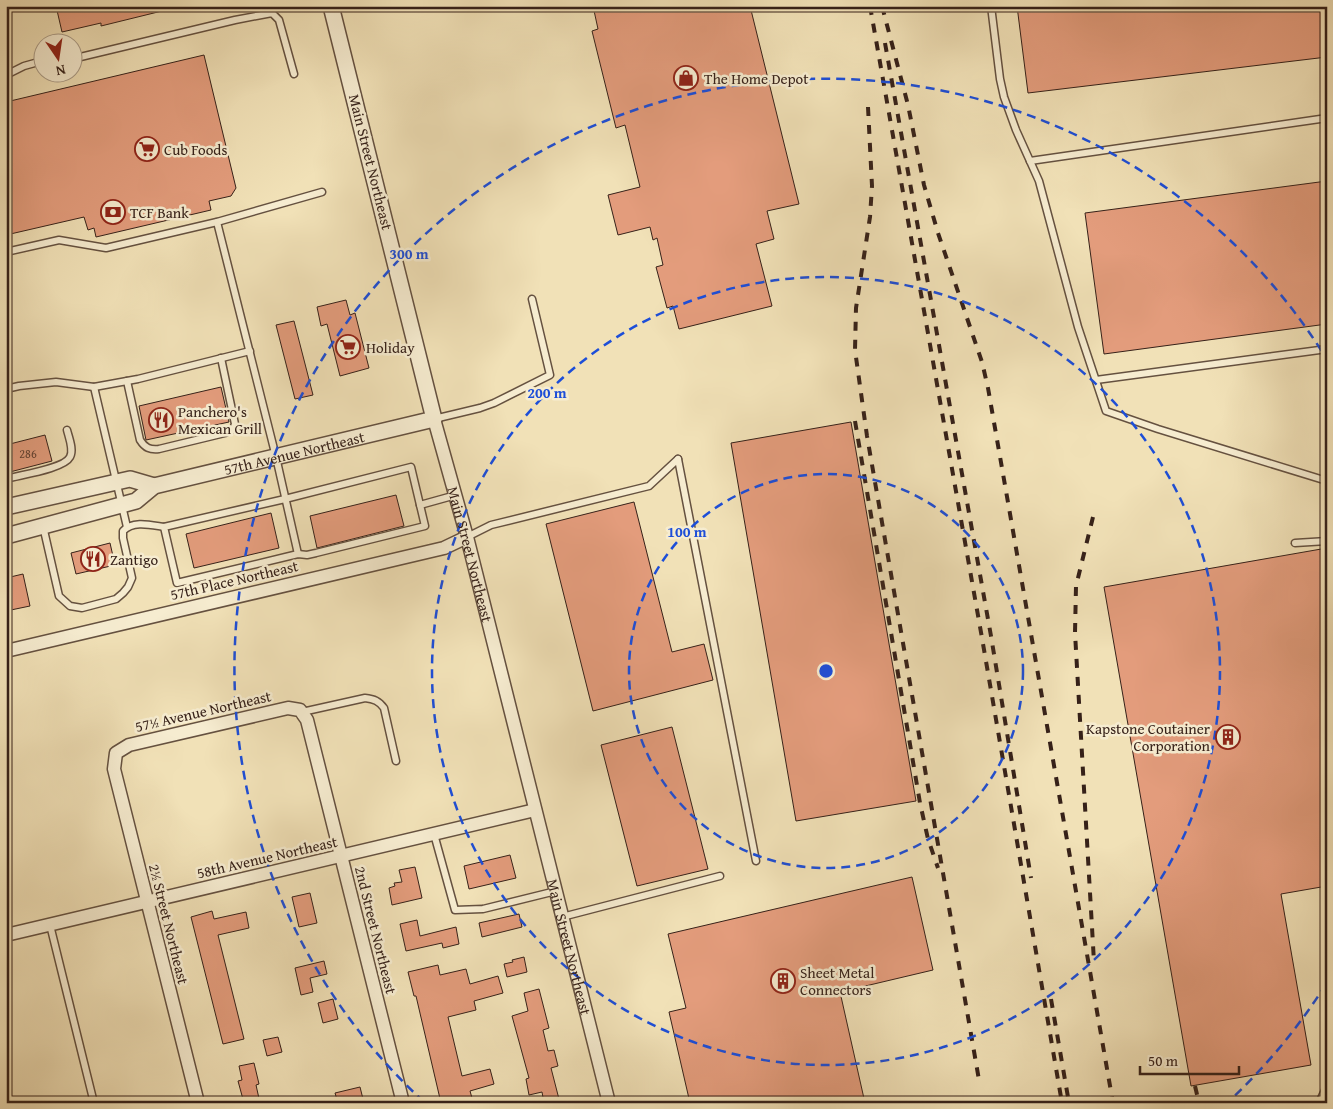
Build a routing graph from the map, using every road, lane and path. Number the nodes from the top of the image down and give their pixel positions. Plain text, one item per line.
1 (331, 6) edge
2 (991, 6) edge
3 (82, 57) edge
4 (32, 64) edge
5 (294, 74) dead end
6 (6, 75) edge
7 (1327, 118) edge
8 (1030, 162) junction
9 (322, 192) dead end
10 (217, 222) junction
11 (6, 252) edge
12 (532, 299) dead end
13 (1327, 349) edge
14 (250, 352) junction
15 (221, 358) junction
16 (1096, 380) junction
17 (127, 381) junction
18 (94, 387) junction
19 (6, 389) edge
20 (434, 419) junction
21 (68, 430) dead end
22 (276, 457) junction
23 (6, 479) edge
24 (1327, 481) edge
25 (116, 482) junction
26 (154, 486) junction
27 (456, 495) junction
28 (285, 499) junction
29 (122, 505) junction
30 (420, 505) junction
31 (6, 507) edge
32 (43, 526) junction
33 (127, 527) junction
34 (164, 527) junction
35 (6, 536) edge
36 (467, 537) junction
37 (1327, 541) edge
38 (1295, 543) dead end
39 (298, 554) junction
40 (6, 651) edge
41 (301, 711) junction
42 (116, 753) joint
43 (396, 761) dead end
44 (535, 810) junction
45 (434, 834) junction
46 (340, 856) junction
47 (756, 861) dead end
48 (720, 876) dead end
49 (556, 891) junction
50 (147, 902) junction
51 (562, 917) junction
52 (50, 925) junction
53 (6, 935) edge
54 (1327, 1086) edge
55 (94, 1103) edge
56 (198, 1103) edge
57 (402, 1103) edge
58 (609, 1103) edge
59 (1320, 1103) edge

1 - 20 street, Main Street Northeast
2 - 8 lane
3 - 5 lane
4 - 6 lane
7 - 8 lane
8 - 16 lane
9 - 10 lane
10 - 11 lane
10 - 14 lane
12 - 20 lane
13 - 16 lane
14 - 15 lane
14 - 22 lane
15 - 17 lane
15 - 17 lane
16 - 24 lane
17 - 18 lane
18 - 19 lane
18 - 25 lane
20 - 22 street, 57th Avenue Northeast
20 - 27 street, Main Street Northeast
21 - 23 lane
22 - 26 street, 57th Avenue Northeast
22 - 28 lane
25 - 26 street, 57th Avenue Northeast
25 - 29 lane
25 - 31 street, 57th Avenue Northeast
26 - 29 street, 57th Avenue Northeast
27 - 30 lane
27 - 36 street, Main Street Northeast
28 - 30 lane
28 - 34 lane
28 - 39 lane
29 - 32 street, 57th Avenue Northeast
29 - 33 lane
30 - 39 lane
32 - 33 lane
32 - 35 street, 57th Avenue Northeast
33 - 34 lane
34 - 39 lane
36 - 40 street, 57th Place Northeast
36 - 44 street, Main Street Northeast
36 - 47 lane
37 - 38 lane
41 - 42 street, 57½ Avenue Northeast
41 - 43 lane
41 - 46 street, 2nd Street Northeast
42 - 50 street, 2½ Street Northeast
44 - 45 street, 58th Avenue Northeast
44 - 49 street, Main Street Northeast
45 - 46 street, 58th Avenue Northeast
45 - 49 lane
46 - 50 street, 58th Avenue Northeast
46 - 57 street, 2nd Street Northeast
48 - 51 lane
49 - 51 street, Main Street Northeast
50 - 52 street, 58th Avenue Northeast
50 - 56 street, 2½ Street Northeast
51 - 58 street, Main Street Northeast
52 - 53 street, 58th Avenue Northeast
52 - 55 lane
54 - 59 lane

